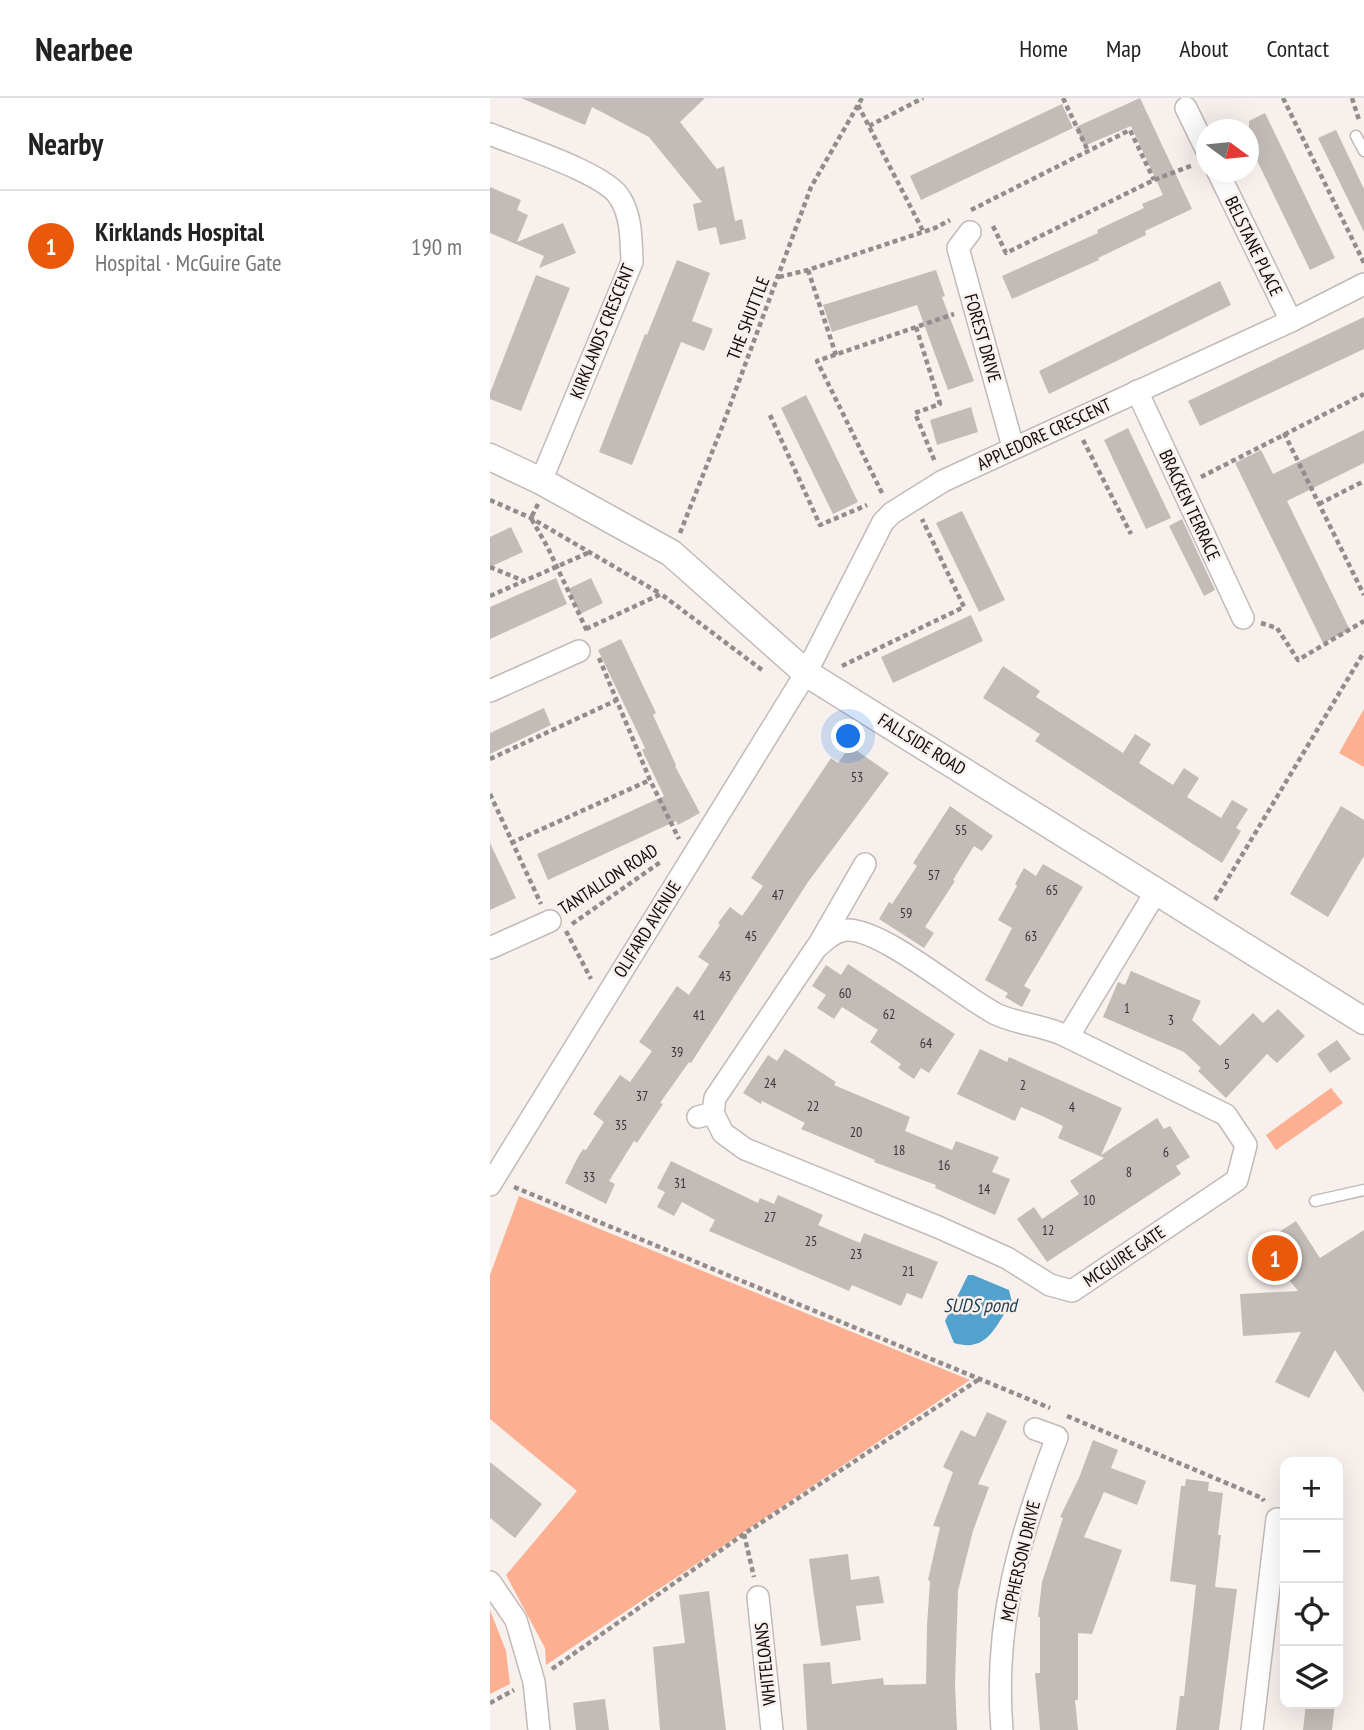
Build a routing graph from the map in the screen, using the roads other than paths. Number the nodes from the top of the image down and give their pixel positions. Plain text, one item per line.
1 (1186, 108) dead end
2 (490, 134) edge
3 (1356, 136) dead end
4 (1196, 143) edge
5 (1364, 151) edge
6 (1222, 182) edge
7 (964, 224) road end
8 (1364, 284) edge
9 (1291, 321) junction
10 (1138, 391) junction
11 (1013, 447) junction
12 (490, 457) edge
13 (541, 481) junction
14 (1243, 618) road end
15 (588, 647) road end
16 (806, 673) junction
17 (490, 691) edge
18 (865, 864) dead end
19 (1157, 890) junction
20 (558, 925) road end
21 (490, 948) edge
22 (816, 948) junction
23 (1364, 1021) edge
24 (1068, 1037) junction
25 (491, 1182) edge
26 (1364, 1190) edge
27 (1315, 1201) dead end
28 (1035, 1429) dead end
29 (1277, 1519) road end
30 (490, 1582) edge
31 (758, 1597) road end
32 (539, 1730) edge
33 (772, 1730) edge
34 (1002, 1730) edge
35 (1252, 1730) edge

1 - 4 street
2 - 13 street, KIRKLANDS CRESCENT
3 - 5 lane
6 - 9 street, BELSTANE PLACE
7 - 11 street, FOREST DRIVE
8 - 9 street, APPLEDORE CRESCENT
9 - 10 street, APPLEDORE CRESCENT
10 - 11 street, APPLEDORE CRESCENT
10 - 14 street, BRACKEN TERRACE
11 - 16 street, APPLEDORE CRESCENT
12 - 13 street, FALLSIDE ROAD
13 - 16 street, FALLSIDE ROAD
15 - 17 street
16 - 19 street, FALLSIDE ROAD
16 - 25 street, OLIFARD AVENUE
18 - 22 street
19 - 23 street, FALLSIDE ROAD
19 - 24 street
20 - 21 street
22 - 24 street, MCGUIRE GATE
22 - 24 street, MCGUIRE GATE
26 - 27 lane
28 - 34 street, MCPHERSON DRIVE
29 - 35 street
30 - 32 street
31 - 33 street, WHITELOANS

